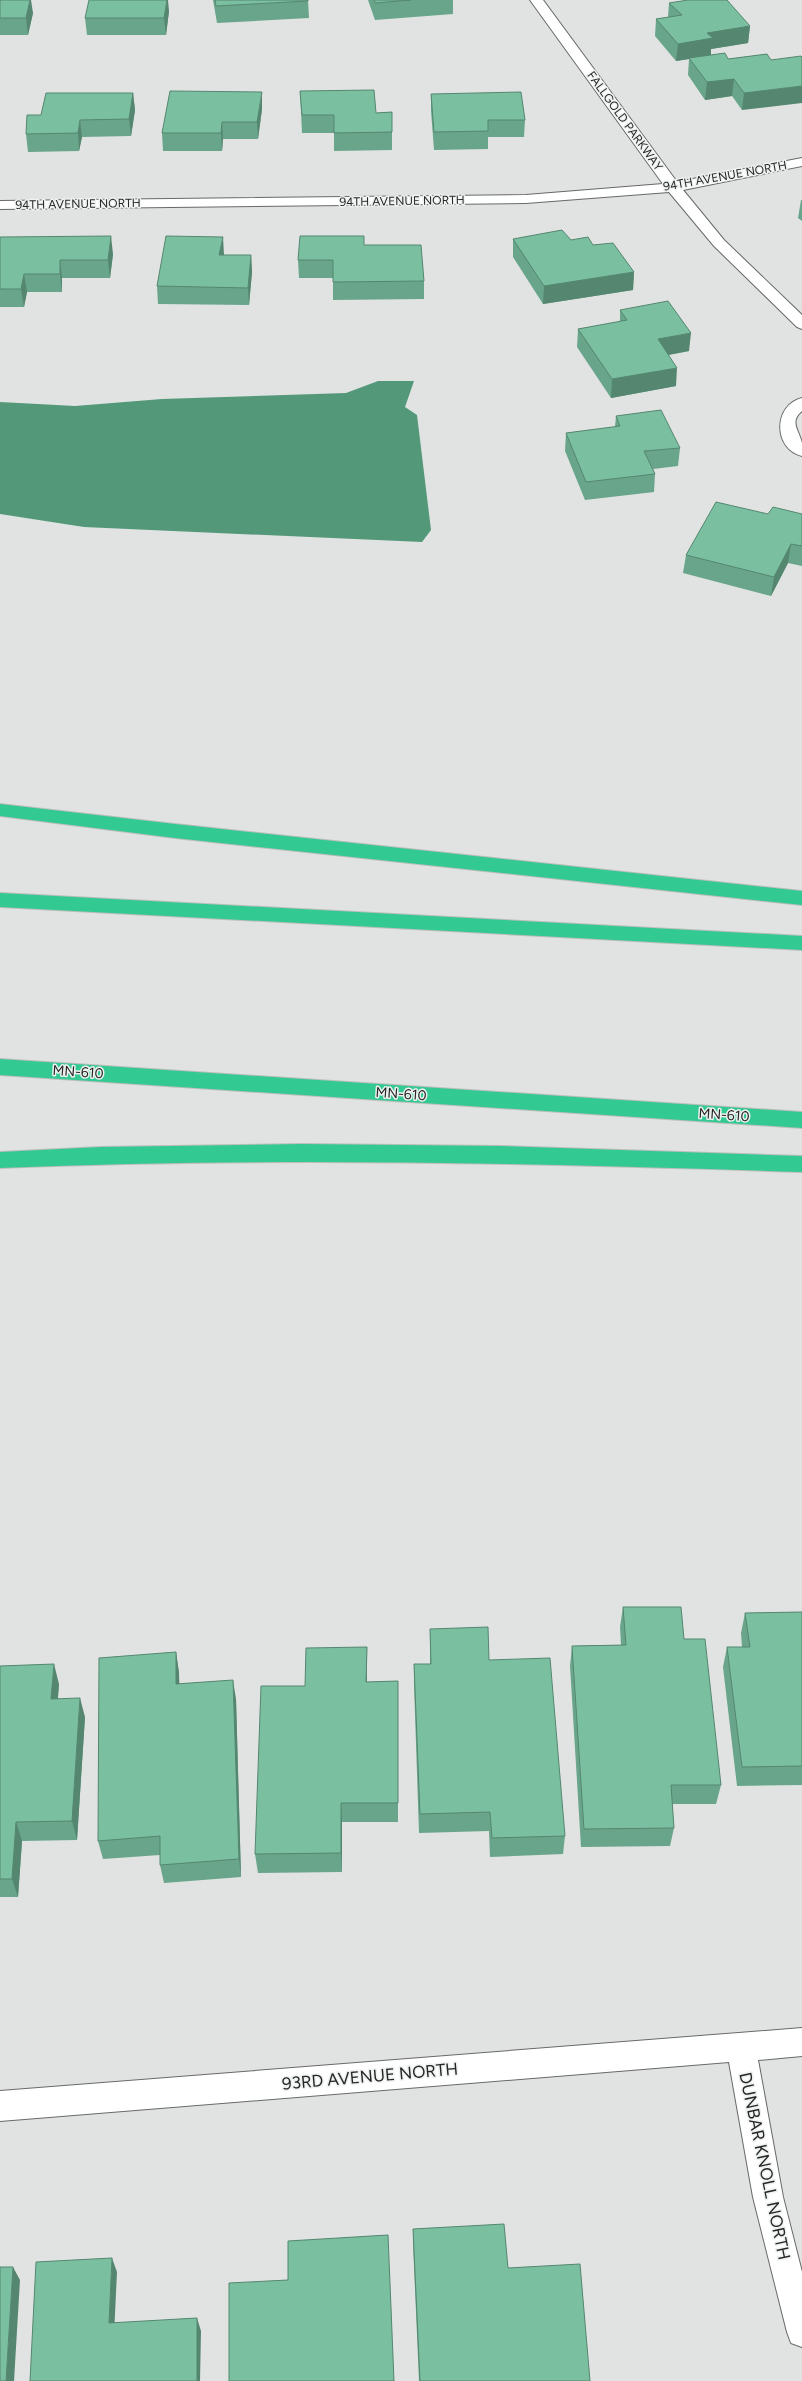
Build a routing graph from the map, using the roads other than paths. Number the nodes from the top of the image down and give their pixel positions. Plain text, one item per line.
1 (536, 0) edge
2 (802, 162) edge
3 (673, 187) junction
4 (0, 205) edge
5 (802, 324) edge
6 (802, 404) edge
7 (802, 452) edge
8 (0, 810) edge
9 (802, 898) edge
10 (0, 900) edge
11 (802, 943) edge
12 (0, 1067) edge
13 (802, 1120) edge
14 (0, 1160) edge
15 (802, 1164) edge
16 (802, 2042) edge
17 (741, 2047) junction
18 (0, 2106) edge
19 (802, 2332) edge

1 - 3 street, FALLGOLD PARKWAY
2 - 3 street, 94TH AVENUE NORTH
3 - 4 street, 94TH AVENUE NORTH
3 - 5 street, FALLGOLD PARKWAY
6 - 7 street
8 - 9 highway
10 - 11 highway
12 - 13 highway, MN-610
14 - 15 highway
16 - 17 street, 93RD AVENUE NORTH
17 - 18 street, 93RD AVENUE NORTH
17 - 19 street, DUNBAR KNOLL NORTH

